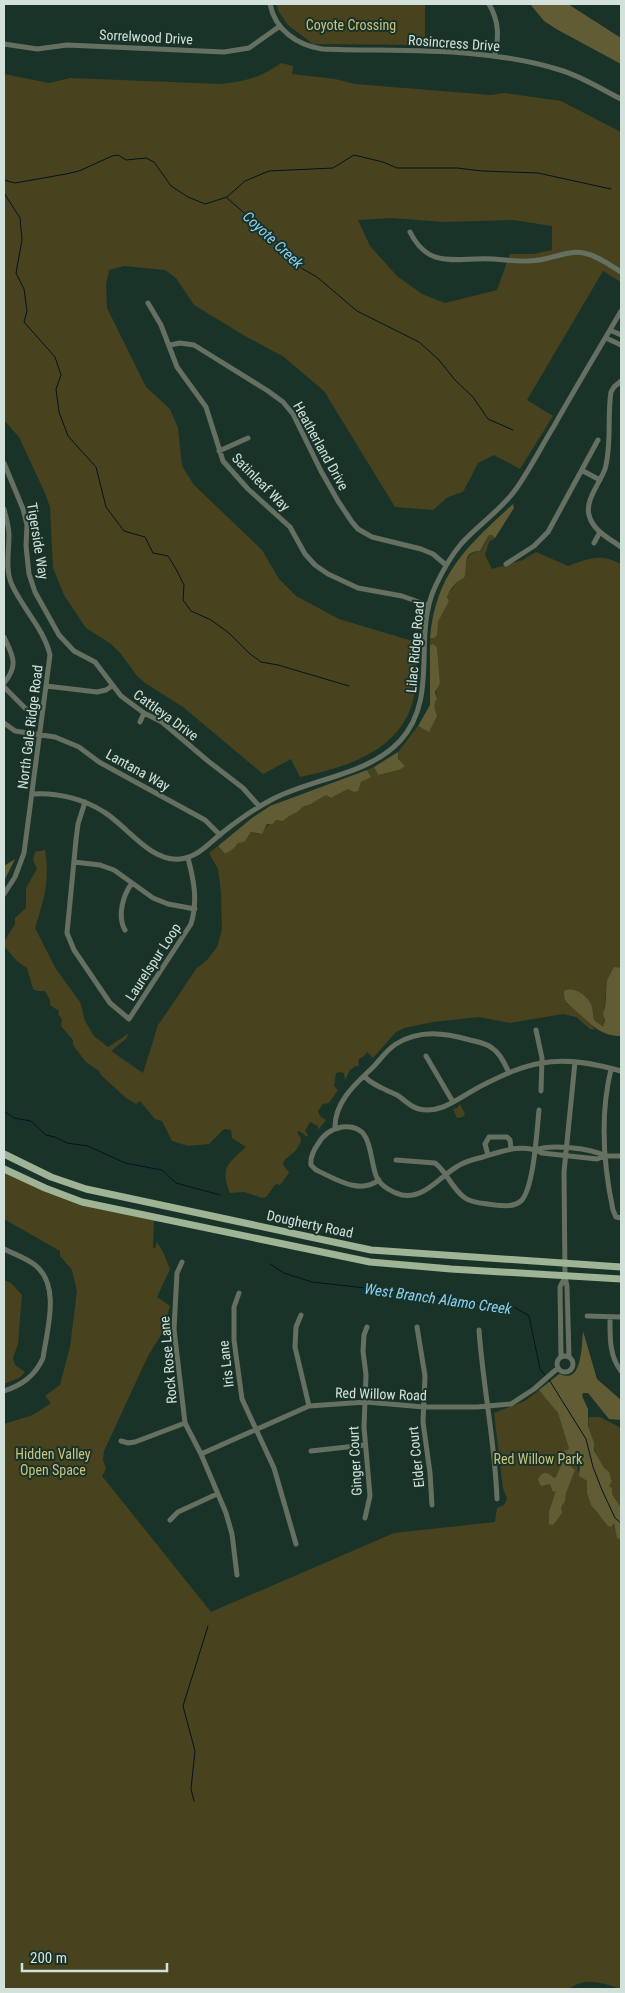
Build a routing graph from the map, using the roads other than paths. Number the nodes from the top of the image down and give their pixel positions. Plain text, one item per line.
1 (270, 4) edge
2 (489, 4) edge
3 (280, 26) junction
4 (4, 44) edge
5 (495, 55) junction
6 (621, 99) edge
7 (410, 232) dead end
8 (621, 272) edge
9 (148, 303) dead end
10 (621, 311) edge
11 (610, 330) junction
12 (621, 335) edge
13 (606, 338) junction
14 (170, 345) junction
15 (621, 346) edge
16 (621, 381) edge
17 (248, 438) dead end
18 (598, 440) dead end
19 (219, 451) junction
20 (4, 463) edge
21 (583, 471) junction
22 (600, 480) junction
23 (4, 509) edge
24 (600, 532) junction
25 (6, 535) edge
26 (594, 543) dead end
27 (621, 546) edge
28 (506, 564) dead end
29 (446, 565) junction
30 (427, 605) junction
31 (4, 637) edge
32 (4, 683) edge
33 (46, 686) junction
34 (112, 686) junction
35 (4, 688) edge
36 (27, 710) dead end
37 (144, 713) junction
38 (140, 722) dead end
39 (4, 724) edge
40 (40, 734) junction
41 (33, 794) junction
42 (85, 802) junction
43 (259, 806) junction
44 (220, 835) junction
45 (188, 858) junction
46 (74, 862) junction
47 (132, 883) junction
48 (4, 894) edge
49 (194, 910) junction
50 (125, 930) dead end
51 (536, 1030) dead end
52 (426, 1056) dead end
53 (543, 1062) junction
54 (575, 1062) junction
55 (611, 1068) junction
56 (621, 1071) edge
57 (509, 1073) junction
58 (364, 1076) junction
59 (541, 1091) dead end
60 (453, 1102) junction
61 (539, 1110) dead end
62 (335, 1128) junction
63 (511, 1148) junction
64 (566, 1148) junction
65 (536, 1150) junction
66 (4, 1154) edge
67 (488, 1155) junction
68 (566, 1156) junction
69 (605, 1156) junction
70 (621, 1156) edge
71 (396, 1160) dead end
72 (4, 1169) edge
73 (446, 1174) junction
74 (379, 1180) junction
75 (621, 1218) edge
76 (4, 1249) edge
77 (182, 1262) dead end
78 (565, 1263) junction
79 (621, 1267) edge
80 (565, 1276) junction
81 (621, 1279) edge
82 (239, 1293) dead end
83 (301, 1316) dead end
84 (587, 1316) dead end
85 (610, 1317) junction
86 (621, 1317) edge
87 (367, 1327) dead end
88 (417, 1327) dead end
89 (479, 1330) dead end
90 (561, 1356) junction
91 (569, 1356) junction
92 (556, 1370) junction
93 (621, 1372) edge
94 (4, 1391) edge
95 (366, 1402) junction
96 (309, 1406) junction
97 (487, 1406) junction
98 (424, 1407) junction
99 (185, 1423) junction
100 (256, 1430) junction
101 (121, 1441) dead end
102 (365, 1444) junction
103 (311, 1451) dead end
104 (201, 1454) junction
105 (217, 1494) junction
106 (497, 1499) dead end
107 (432, 1505) dead end
108 (365, 1518) dead end
109 (170, 1520) dead end
110 (296, 1544) dead end
111 (237, 1576) dead end

1 - 3 street, Rosincress Drive
2 - 5 street
3 - 4 street, Sorrelwood Drive
3 - 5 street, Rosincress Drive
5 - 6 street, Rosincress Drive
7 - 8 street
9 - 14 street, Satinleaf Way
10 - 11 street, Lilac Ridge Road
11 - 12 street
11 - 13 street, Lilac Ridge Road
13 - 15 street
13 - 29 street, Lilac Ridge Road
14 - 19 street, Satinleaf Way
14 - 29 street, Heatherland Drive
16 - 22 street
17 - 19 street
18 - 21 street
19 - 30 street, Satinleaf Way
20 - 34 street, Tigerside Way
21 - 22 street
21 - 28 street
22 - 24 street
23 - 25 street, North Gale Ridge Road
24 - 26 street
24 - 27 street
25 - 33 street, North Gale Ridge Road
29 - 30 street, Lilac Ridge Road
30 - 43 street, Lilac Ridge Road
31 - 32 street
33 - 34 street
33 - 40 street, North Gale Ridge Road
34 - 37 street, Cattleya Drive
35 - 36 street
37 - 38 street
37 - 43 street, Cattleya Drive
39 - 40 street, Lantana Way
40 - 41 street, North Gale Ridge Road
40 - 44 street, Lantana Way
41 - 42 street
41 - 48 street, North Gale Ridge Road
42 - 45 street
42 - 46 street, Laurelspur Loop
43 - 44 street, Lilac Ridge Road
44 - 45 street, Lilac Ridge Road
45 - 49 street, Laurelspur Loop
46 - 47 street
46 - 49 street, Laurelspur Loop
47 - 49 street
47 - 50 street
51 - 53 street
52 - 60 street
53 - 54 street
53 - 57 street
53 - 59 street
54 - 55 street
54 - 64 street
55 - 56 street
55 - 69 street
57 - 58 street
57 - 60 street
58 - 60 street
58 - 62 street
61 - 65 street
62 - 74 street
62 - 74 street
63 - 65 street
63 - 67 street
63 - 67 street
64 - 65 street
64 - 68 street
64 - 69 street
65 - 68 street
65 - 73 street
66 - 78 main road, Dougherty Road
67 - 73 street
68 - 69 street
68 - 78 street
69 - 70 street
69 - 75 street
71 - 73 street
72 - 80 main road, Dougherty Road
73 - 74 street
76 - 94 street
77 - 99 street, Rock Rose Lane
78 - 79 main road, Dougherty Road
78 - 80 street
80 - 81 main road, Dougherty Road
80 - 90 street
80 - 91 street
82 - 100 street, Iris Lane
83 - 96 street
84 - 85 street
85 - 86 street
85 - 93 street
87 - 95 street, Ginger Court
88 - 98 street, Elder Court
89 - 97 street
90 - 91 street
90 - 92 street
91 - 92 street
92 - 97 street, Red Willow Road
95 - 96 street, Red Willow Road
95 - 98 street, Red Willow Road
95 - 102 street, Ginger Court
96 - 100 street, Red Willow Road
97 - 98 street, Red Willow Road
97 - 106 street
98 - 107 street, Elder Court
99 - 101 street
99 - 104 street, Rock Rose Lane
100 - 104 street, Red Willow Road
100 - 110 street, Iris Lane
102 - 103 street
102 - 108 street, Ginger Court
104 - 105 street, Rock Rose Lane
105 - 109 street
105 - 111 street, Rock Rose Lane

